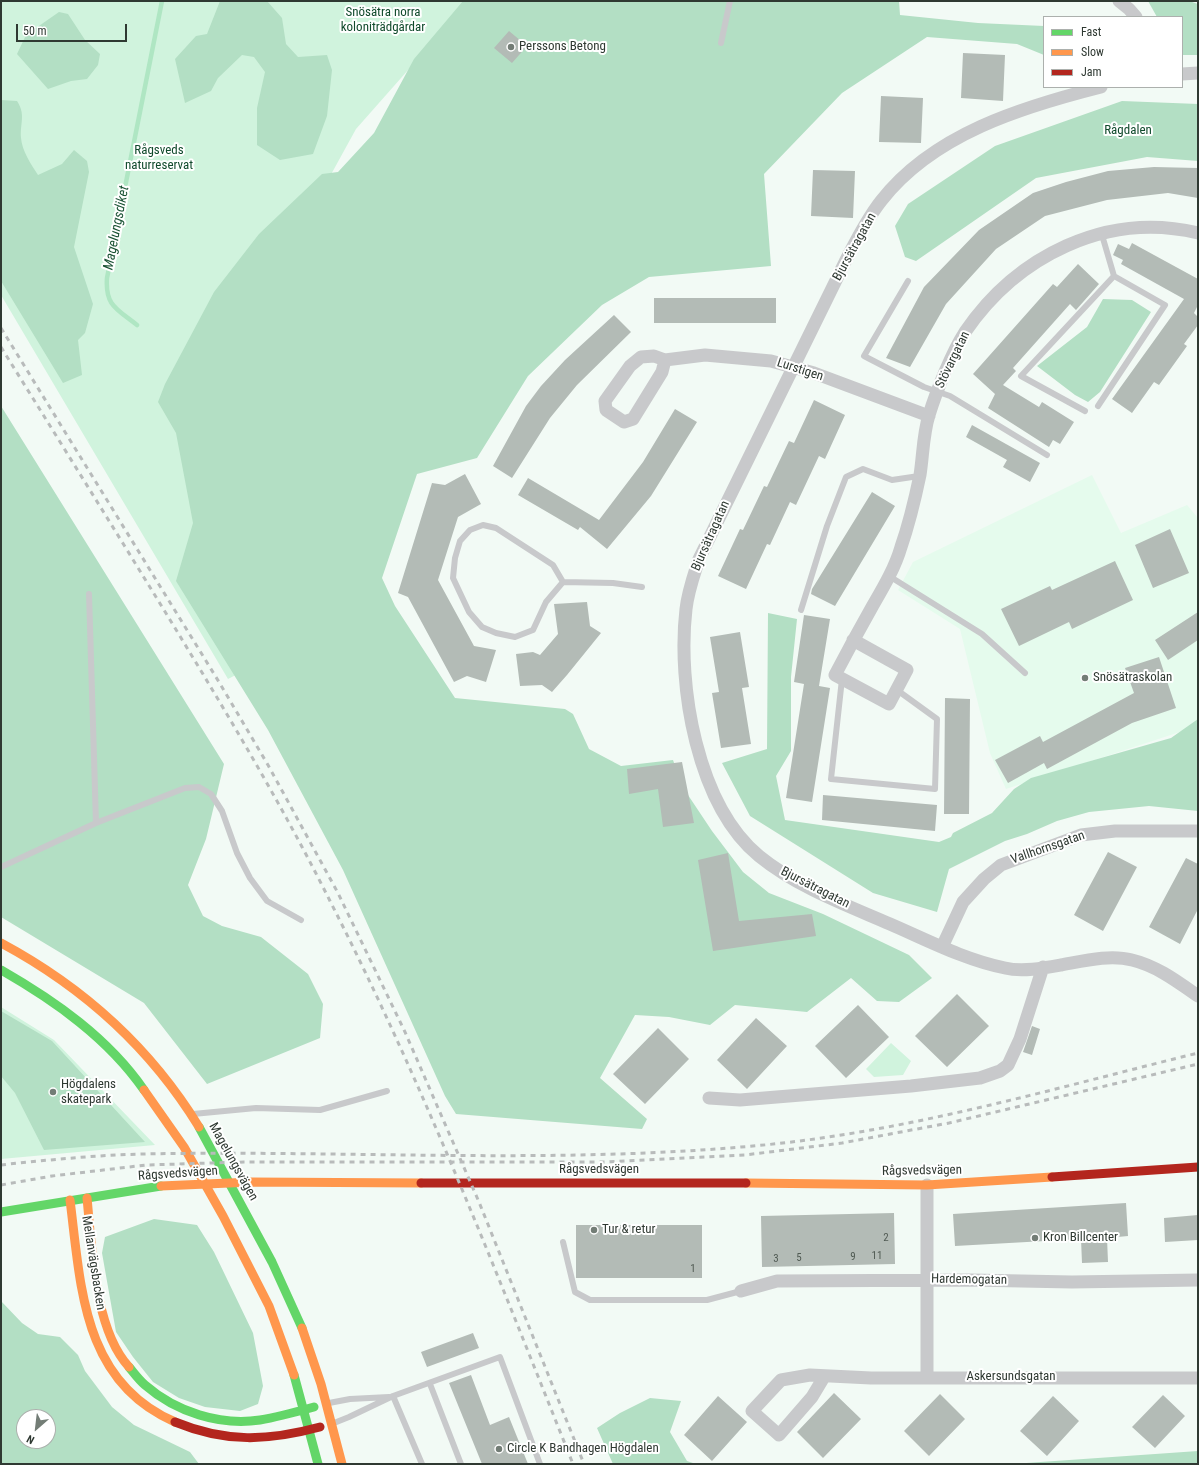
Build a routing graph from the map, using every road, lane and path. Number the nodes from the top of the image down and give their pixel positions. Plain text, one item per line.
1 (730, 1) edge
2 (1119, 1) edge
3 (1135, 16) edge
4 (721, 43) dead end
5 (1198, 73) edge
6 (1183, 74) edge
7 (1098, 88) edge
8 (1198, 233) edge
9 (1102, 234) junction
10 (1114, 276) junction
11 (908, 281) dead end
12 (665, 360) junction
13 (794, 368) junction
14 (938, 392) junction
15 (1098, 406) dead end
16 (1085, 411) dead end
17 (929, 416) junction
18 (1048, 455) dead end
19 (920, 476) junction
20 (889, 576) junction
21 (563, 582) junction
22 (642, 587) dead end
23 (89, 594) dead end
24 (801, 610) dead end
25 (853, 640) junction
26 (1025, 673) dead end
27 (842, 679) junction
28 (897, 690) junction
29 (96, 823) junction
30 (1198, 831) edge
31 (1, 867) edge
32 (301, 920) dead end
33 (1, 943) edge
34 (942, 946) junction
35 (1043, 967) junction
36 (1, 970) edge
37 (1198, 996) edge
38 (387, 1091) dead end
39 (709, 1098) dead end
40 (192, 1114) junction
41 (1198, 1167) edge
42 (926, 1185) junction
43 (87, 1198) junction
44 (70, 1200) junction
45 (1, 1212) edge
46 (562, 1242) dead end
47 (927, 1280) junction
48 (1198, 1280) edge
49 (741, 1291) joint
50 (824, 1377) junction
51 (927, 1378) junction
52 (1198, 1378) edge
53 (430, 1384) junction
54 (393, 1396) junction
55 (326, 1404) junction
56 (303, 1409) junction
57 (331, 1424) junction
58 (309, 1430) junction
59 (318, 1464) edge
60 (342, 1464) edge
61 (422, 1464) edge
62 (461, 1464) edge
63 (540, 1464) edge

1 - 4 lane
2 - 3 street
5 - 6 street
7 - 13 street, Bjursätragatan
8 - 9 street, Stövargatan
9 - 10 lane
9 - 14 street, Stövargatan
10 - 15 lane
10 - 16 lane
11 - 14 lane
12 - 12 street, Lurstigen
12 - 13 street, Lurstigen
13 - 17 street, Lurstigen
13 - 34 street, Bjursätragatan
14 - 17 street, Stövargatan
14 - 18 lane
17 - 19 street, Stövargatan
19 - 20 street, Stövargatan
19 - 24 lane
20 - 25 street, Stövargatan
20 - 26 lane
21 - 21 lane
21 - 22 lane
23 - 29 lane
25 - 27 street, Stövargatan
25 - 28 street
27 - 28 street
27 - 28 lane
29 - 31 lane
29 - 32 lane
30 - 34 street, Vallhornsgatan
33 - 40 street, Magelungsvägen
34 - 35 street, Bjursätragatan
35 - 37 street, Bjursätragatan
35 - 39 street
36 - 56 street
38 - 40 lane
40 - 55 street, Magelungsvägen
41 - 42 street, Rågsvedsvägen
42 - 43 street, Rågsvedsvägen
42 - 47 street
43 - 44 street, Rågsvedsvägen
43 - 56 street, Mellanvägsbacken
44 - 45 street, Rågsvedsvägen
44 - 58 street, Mellanvägsbacken
46 - 49 lane
47 - 48 street, Hardemogatan
47 - 49 street, Hardemogatan
47 - 51 street
50 - 50 street, Askersundsgatan
50 - 51 street, Askersundsgatan
51 - 52 street, Askersundsgatan
53 - 54 lane
53 - 62 lane
53 - 63 lane
54 - 55 lane
54 - 57 lane
54 - 61 lane
55 - 56 street, Mellanvägsbacken
55 - 57 street, Magelungsvägen
56 - 58 street
57 - 58 street, Mellanvägsbacken
57 - 60 street, Magelungsvägen
58 - 59 street

